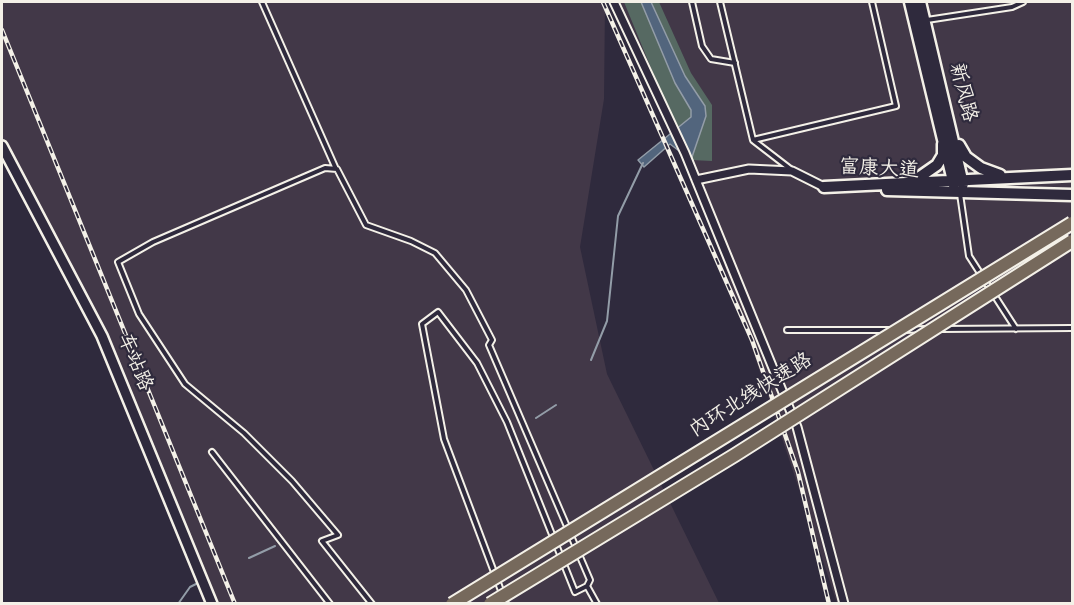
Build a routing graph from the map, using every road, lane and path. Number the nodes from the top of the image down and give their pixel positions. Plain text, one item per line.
1 (262, 2) edge
2 (614, 2) edge
3 (692, 2) edge
4 (720, 2) edge
5 (872, 2) edge
6 (910, 2) edge
7 (920, 2) edge
8 (1023, 2) edge
9 (925, 20) junction
10 (735, 63) junction
11 (948, 136) junction
12 (753, 140) junction
13 (2, 146) edge
14 (337, 170) junction
15 (797, 174) junction
16 (1072, 175) edge
17 (1006, 178) junction
18 (696, 180) junction
19 (959, 180) junction
20 (913, 182) junction
21 (824, 187) junction
22 (959, 193) junction
23 (1072, 195) edge
24 (1072, 223) edge
25 (1072, 241) edge
26 (1072, 328) edge
27 (1016, 329) junction
28 (788, 330) dead end
29 (212, 452) dead end
30 (587, 586) junction
31 (212, 603) edge
32 (330, 603) edge
33 (372, 603) edge
34 (452, 603) edge
35 (490, 603) edge
36 (506, 603) edge
37 (597, 603) edge
38 (844, 603) edge

1 - 14 lane
2 - 18 street
3 - 10 lane
4 - 10 lane
5 - 12 lane
6 - 11 main road, 新风路
7 - 9 main road, 新风路
8 - 9 lane
9 - 11 main road, 新风路
10 - 12 lane
11 - 17 main road
11 - 19 main road, 新风路
11 - 20 main road
12 - 15 lane
13 - 31 street, 车站路
14 - 30 lane
14 - 33 lane
15 - 18 street
15 - 21 street
16 - 17 main road, 富康大道
17 - 19 main road, 富康大道
18 - 38 street
19 - 20 main road, 富康大道
19 - 22 main road, 新风路
20 - 21 main road, 富康大道
21 - 22 main road, 富康大道
22 - 23 main road, 富康大道
22 - 27 lane
24 - 34 highway, 内环北线快速路, bridge
25 - 35 highway, 内环北线快速路, bridge
26 - 27 lane
27 - 28 lane
29 - 32 lane
30 - 36 lane
30 - 37 lane

